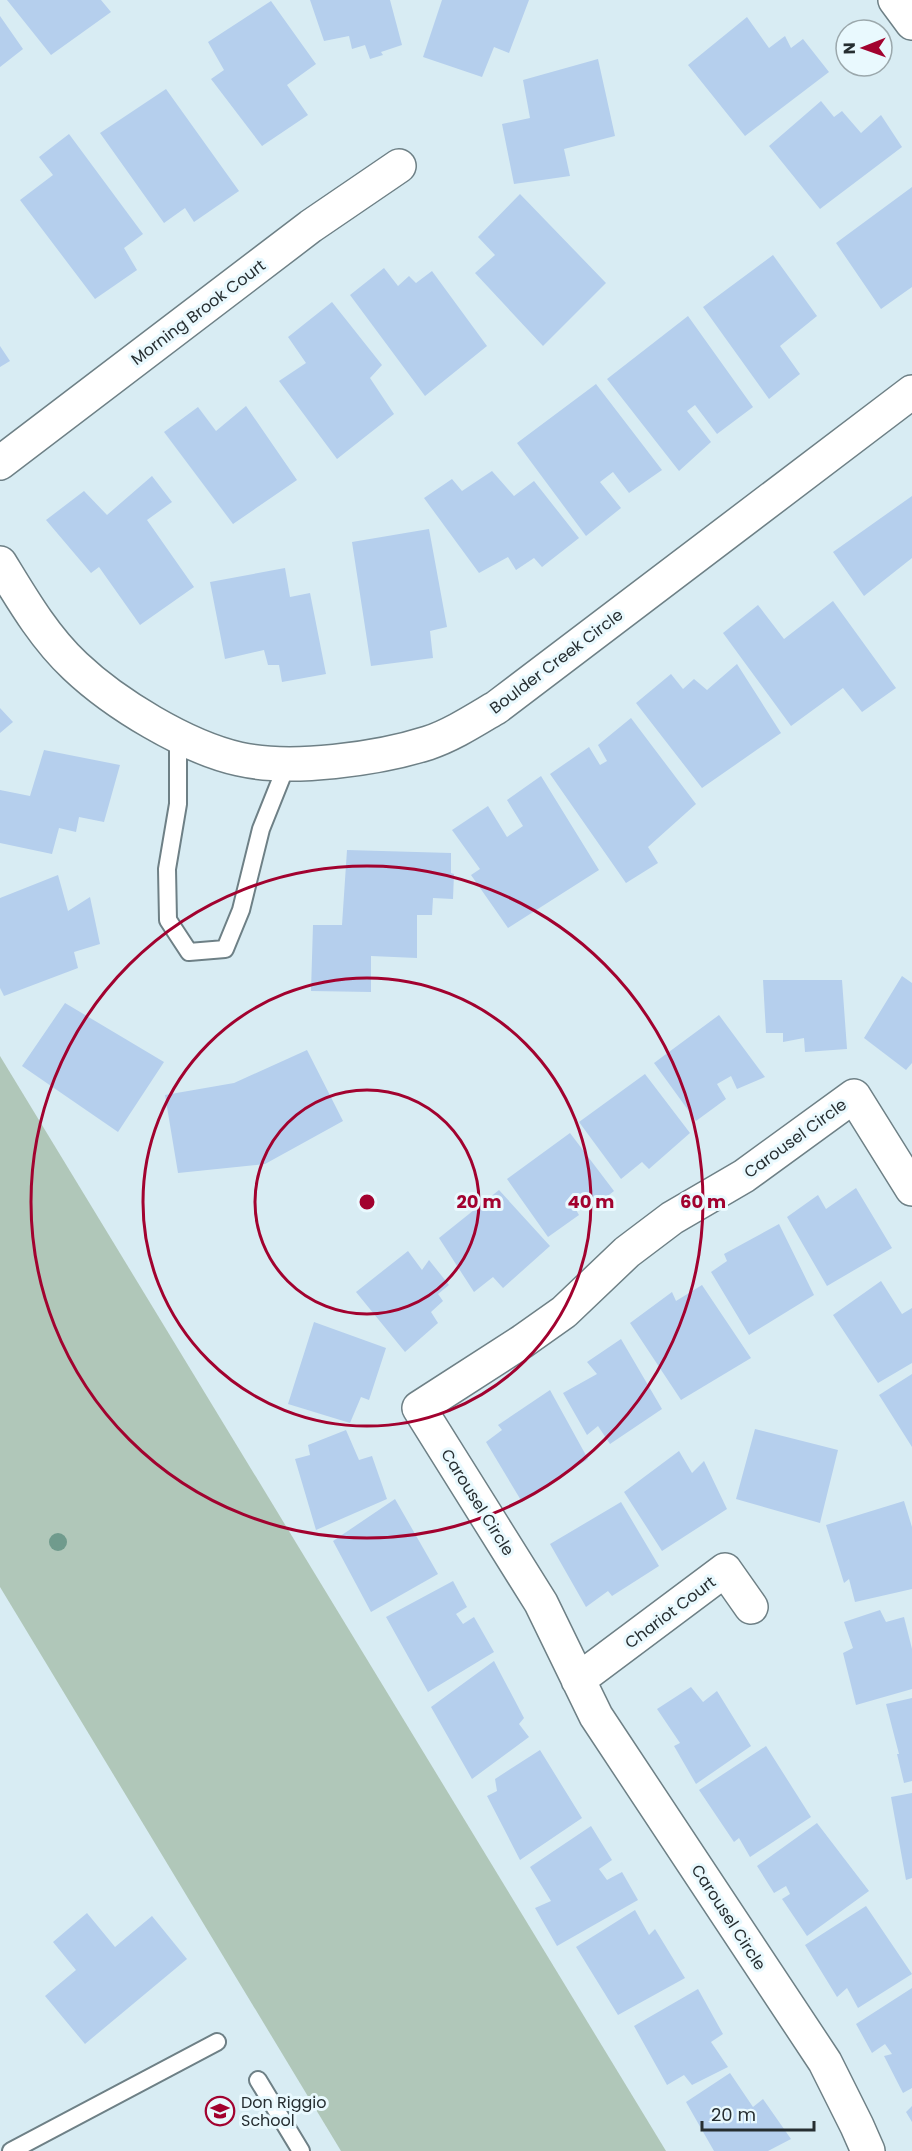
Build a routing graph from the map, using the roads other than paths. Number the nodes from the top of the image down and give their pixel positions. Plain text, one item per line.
1 (895, 0) edge
2 (912, 23) edge
3 (399, 166) dead end
4 (912, 392) edge
5 (0, 463) edge
6 (0, 563) edge
7 (178, 736) junction
8 (287, 764) junction
9 (912, 1189) edge
10 (751, 1607) dead end
11 (578, 1680) junction
12 (217, 2042) dead end
13 (258, 2080) dead end
14 (298, 2150) edge
15 (11, 2151) edge
16 (868, 2151) edge

1 - 2 street
3 - 5 street, Morning Brook Court
4 - 8 street, Boulder Creek Circle
6 - 7 street, Boulder Creek Circle
7 - 8 street, Boulder Creek Circle
7 - 8 lane
9 - 11 street, Carousel Circle
10 - 11 street, Chariot Court
11 - 16 street, Carousel Circle
12 - 15 lane
13 - 14 lane

